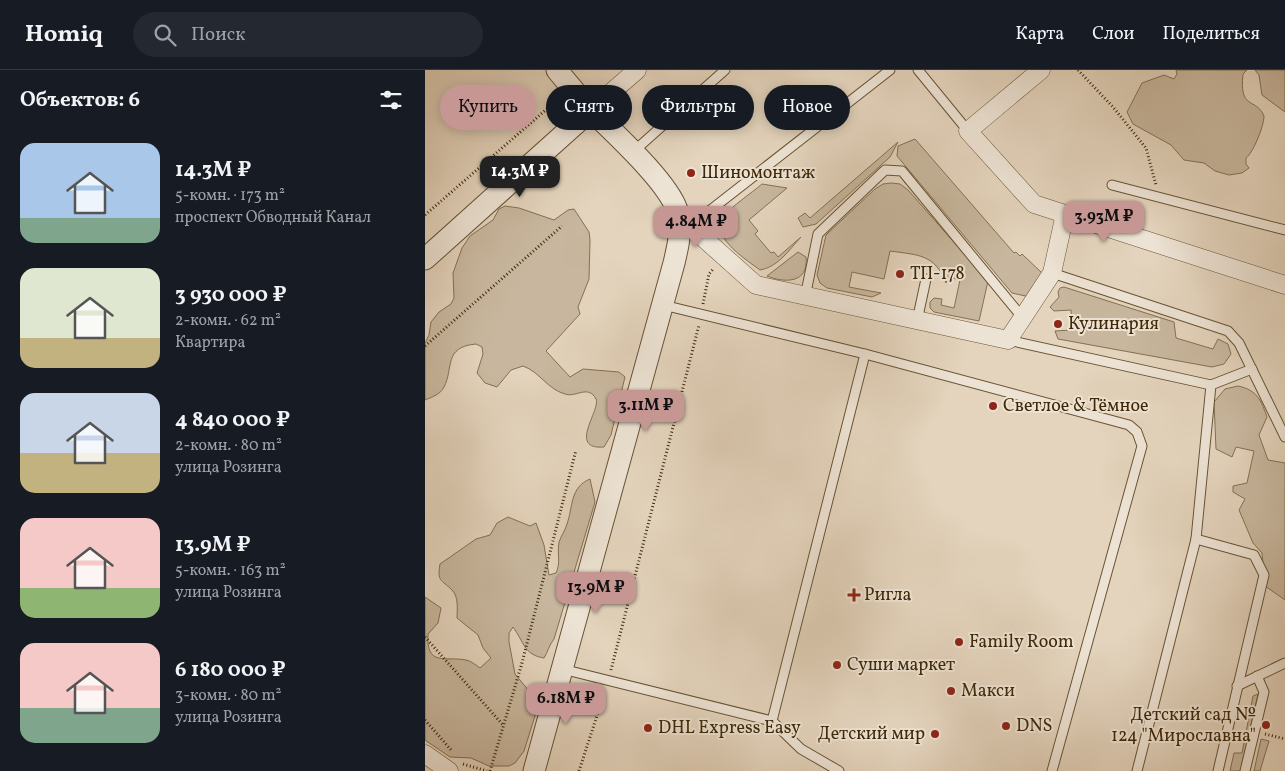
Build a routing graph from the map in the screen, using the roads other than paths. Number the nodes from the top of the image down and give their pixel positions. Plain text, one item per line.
1 (557, 70) edge
2 (637, 70) edge
3 (725, 70) edge
4 (890, 70) edge
5 (918, 70) edge
6 (1041, 70) edge
7 (570, 85) edge
8 (620, 85) edge
9 (569, 130) edge
10 (611, 130) edge
11 (968, 131) junction
12 (633, 152) junction
13 (1113, 185) dead end
14 (1065, 214) junction
15 (685, 226) junction
16 (1285, 230) edge
17 (425, 259) edge
18 (1052, 273) junction
19 (925, 279) dead end
20 (1285, 285) edge
21 (805, 297) junction
22 (663, 305) junction
23 (1022, 317) junction
24 (917, 321) junction
25 (1008, 340) junction
26 (865, 354) junction
27 (1252, 369) junction
28 (1211, 384) junction
29 (1285, 437) edge
30 (1196, 539) junction
31 (1285, 663) edge
32 (562, 669) junction
33 (1257, 676) junction
34 (1237, 686) junction
35 (771, 721) junction
36 (425, 754) edge
37 (449, 771) edge
38 (534, 771) edge
39 (839, 771) edge
40 (1052, 771) edge
41 (1137, 771) edge
42 (1218, 771) edge
43 (1245, 771) edge

1 - 7 street
2 - 8 street
3 - 12 lane
4 - 15 lane
5 - 11 lane
6 - 11 street
9 - 17 street
10 - 12 street
11 - 14 street
12 - 15 street
13 - 16 lane
14 - 18 street
14 - 20 street
15 - 21 street
15 - 22 street
18 - 23 street
18 - 27 lane
19 - 24 lane
21 - 23 lane
21 - 24 street
22 - 26 lane
22 - 32 street
23 - 25 street
24 - 25 street
25 - 28 lane
26 - 35 lane
26 - 40 lane
27 - 28 lane
27 - 29 lane
28 - 30 lane
30 - 34 lane
30 - 41 lane
31 - 33 lane
32 - 35 lane
32 - 38 street
33 - 34 lane
33 - 43 lane
34 - 42 lane
35 - 39 lane
36 - 37 street

